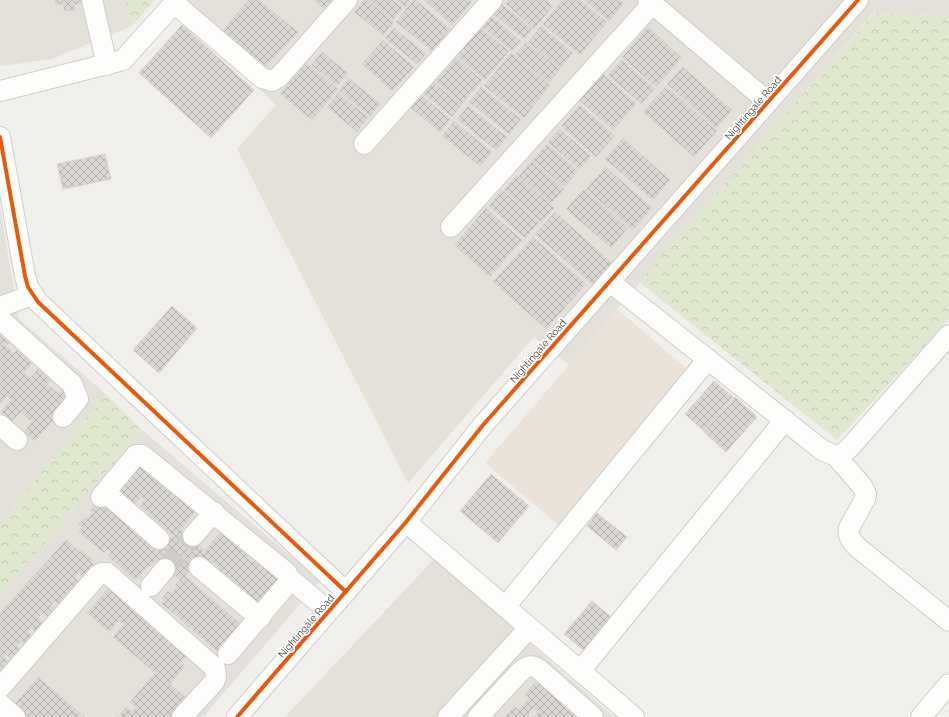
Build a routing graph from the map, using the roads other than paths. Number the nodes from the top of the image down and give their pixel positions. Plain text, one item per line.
1 (92, 0) edge
2 (346, 0) edge
3 (492, 0) edge
4 (858, 0) edge
5 (176, 2) edge
6 (650, 2) edge
7 (107, 65) junction
8 (0, 92) edge
9 (768, 102) junction
10 (0, 137) edge
11 (364, 144) dead end
12 (451, 227) dead end
13 (610, 282) junction
14 (32, 295) junction
15 (0, 307) edge
16 (0, 318) edge
17 (949, 335) edge
18 (708, 359) junction
19 (63, 417) dead end
20 (785, 420) junction
21 (0, 425) edge
22 (17, 440) dead end
23 (836, 456) junction
24 (214, 512) junction
25 (406, 522) junction
26 (193, 536) tunnel mouth
27 (159, 539) dead end
28 (199, 567) dead end
29 (165, 569) tunnel mouth
30 (289, 578) junction
31 (151, 586) dead end
32 (346, 592) junction
33 (505, 607) junction
34 (329, 611) junction
35 (260, 618) junction
36 (949, 622) edge
37 (529, 628) junction
38 (228, 654) dead end
39 (580, 671) junction
40 (949, 684) edge
41 (0, 688) edge
42 (0, 704) edge
43 (15, 717) edge
44 (182, 717) edge
45 (236, 717) edge
46 (448, 717) edge
47 (478, 717) edge
48 (593, 717) edge
49 (634, 717) edge
50 (922, 717) edge

1 - 7 street
2 - 5 street
3 - 11 street
4 - 9 street, Nightingale Road
5 - 7 street
6 - 9 street
6 - 12 street
7 - 8 street
9 - 13 street, Nightingale Road
10 - 14 street
13 - 18 street
13 - 25 street, Nightingale Road
14 - 15 street
14 - 32 street
16 - 19 street
17 - 23 street
18 - 20 street
18 - 33 street
20 - 23 street
20 - 39 street
21 - 22 street
23 - 36 street
24 - 26 street
24 - 27 street
24 - 30 street
25 - 32 street, Nightingale Road
25 - 33 street
28 - 35 street
29 - 31 street
30 - 34 street
30 - 35 street
32 - 34 street, Nightingale Road
33 - 37 street
34 - 45 street, Nightingale Road
35 - 38 street
37 - 39 street
37 - 46 street
39 - 49 street
40 - 50 street
41 - 44 street
42 - 43 street
47 - 48 street

